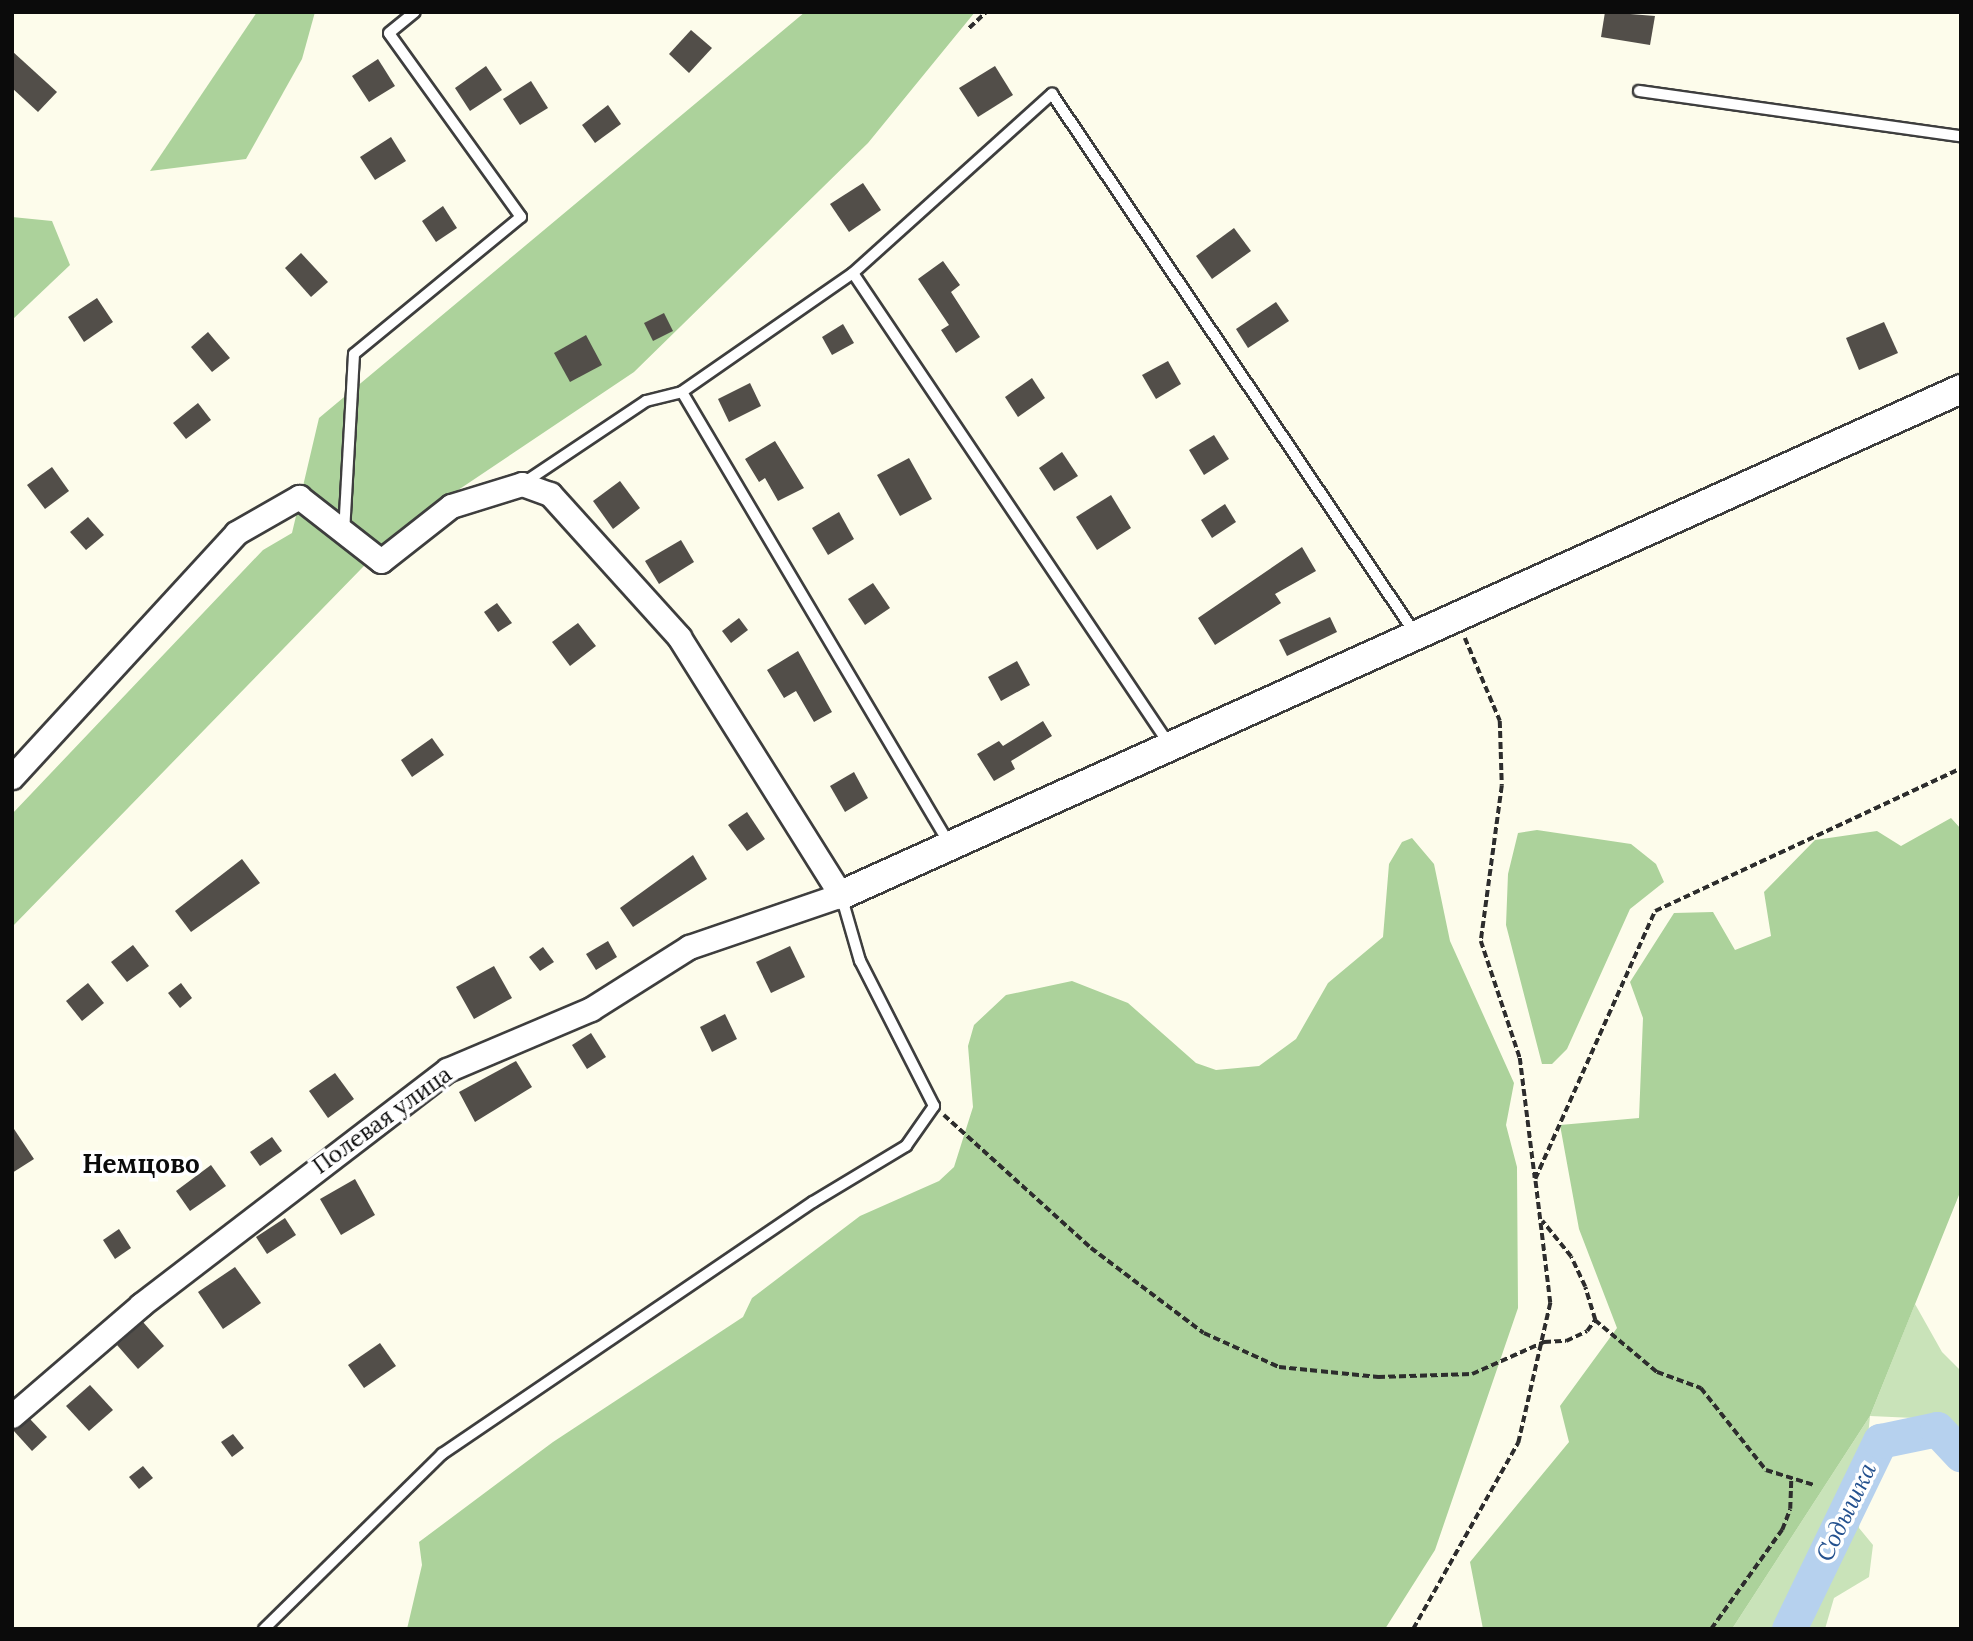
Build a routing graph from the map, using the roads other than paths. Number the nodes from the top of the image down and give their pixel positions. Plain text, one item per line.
1 (415, 12) edge
2 (1639, 91) dead end
3 (1961, 136) edge
4 (853, 272) junction
5 (1961, 389) edge
6 (682, 392) junction
7 (522, 484) junction
8 (344, 533) junction
9 (1414, 632) junction
10 (1169, 744) junction
11 (12, 777) edge
12 (950, 845) junction
13 (841, 895) junction
14 (12, 1416) edge
15 (264, 1629) edge

1 - 8 lane
2 - 3 lane
4 - 6 lane
4 - 9 lane
4 - 10 lane
5 - 9 street
6 - 7 lane
6 - 12 lane
7 - 8 street
7 - 13 street
8 - 11 street
9 - 10 street
10 - 12 street
12 - 13 street
13 - 14 street, Полевая улица
13 - 15 lane

